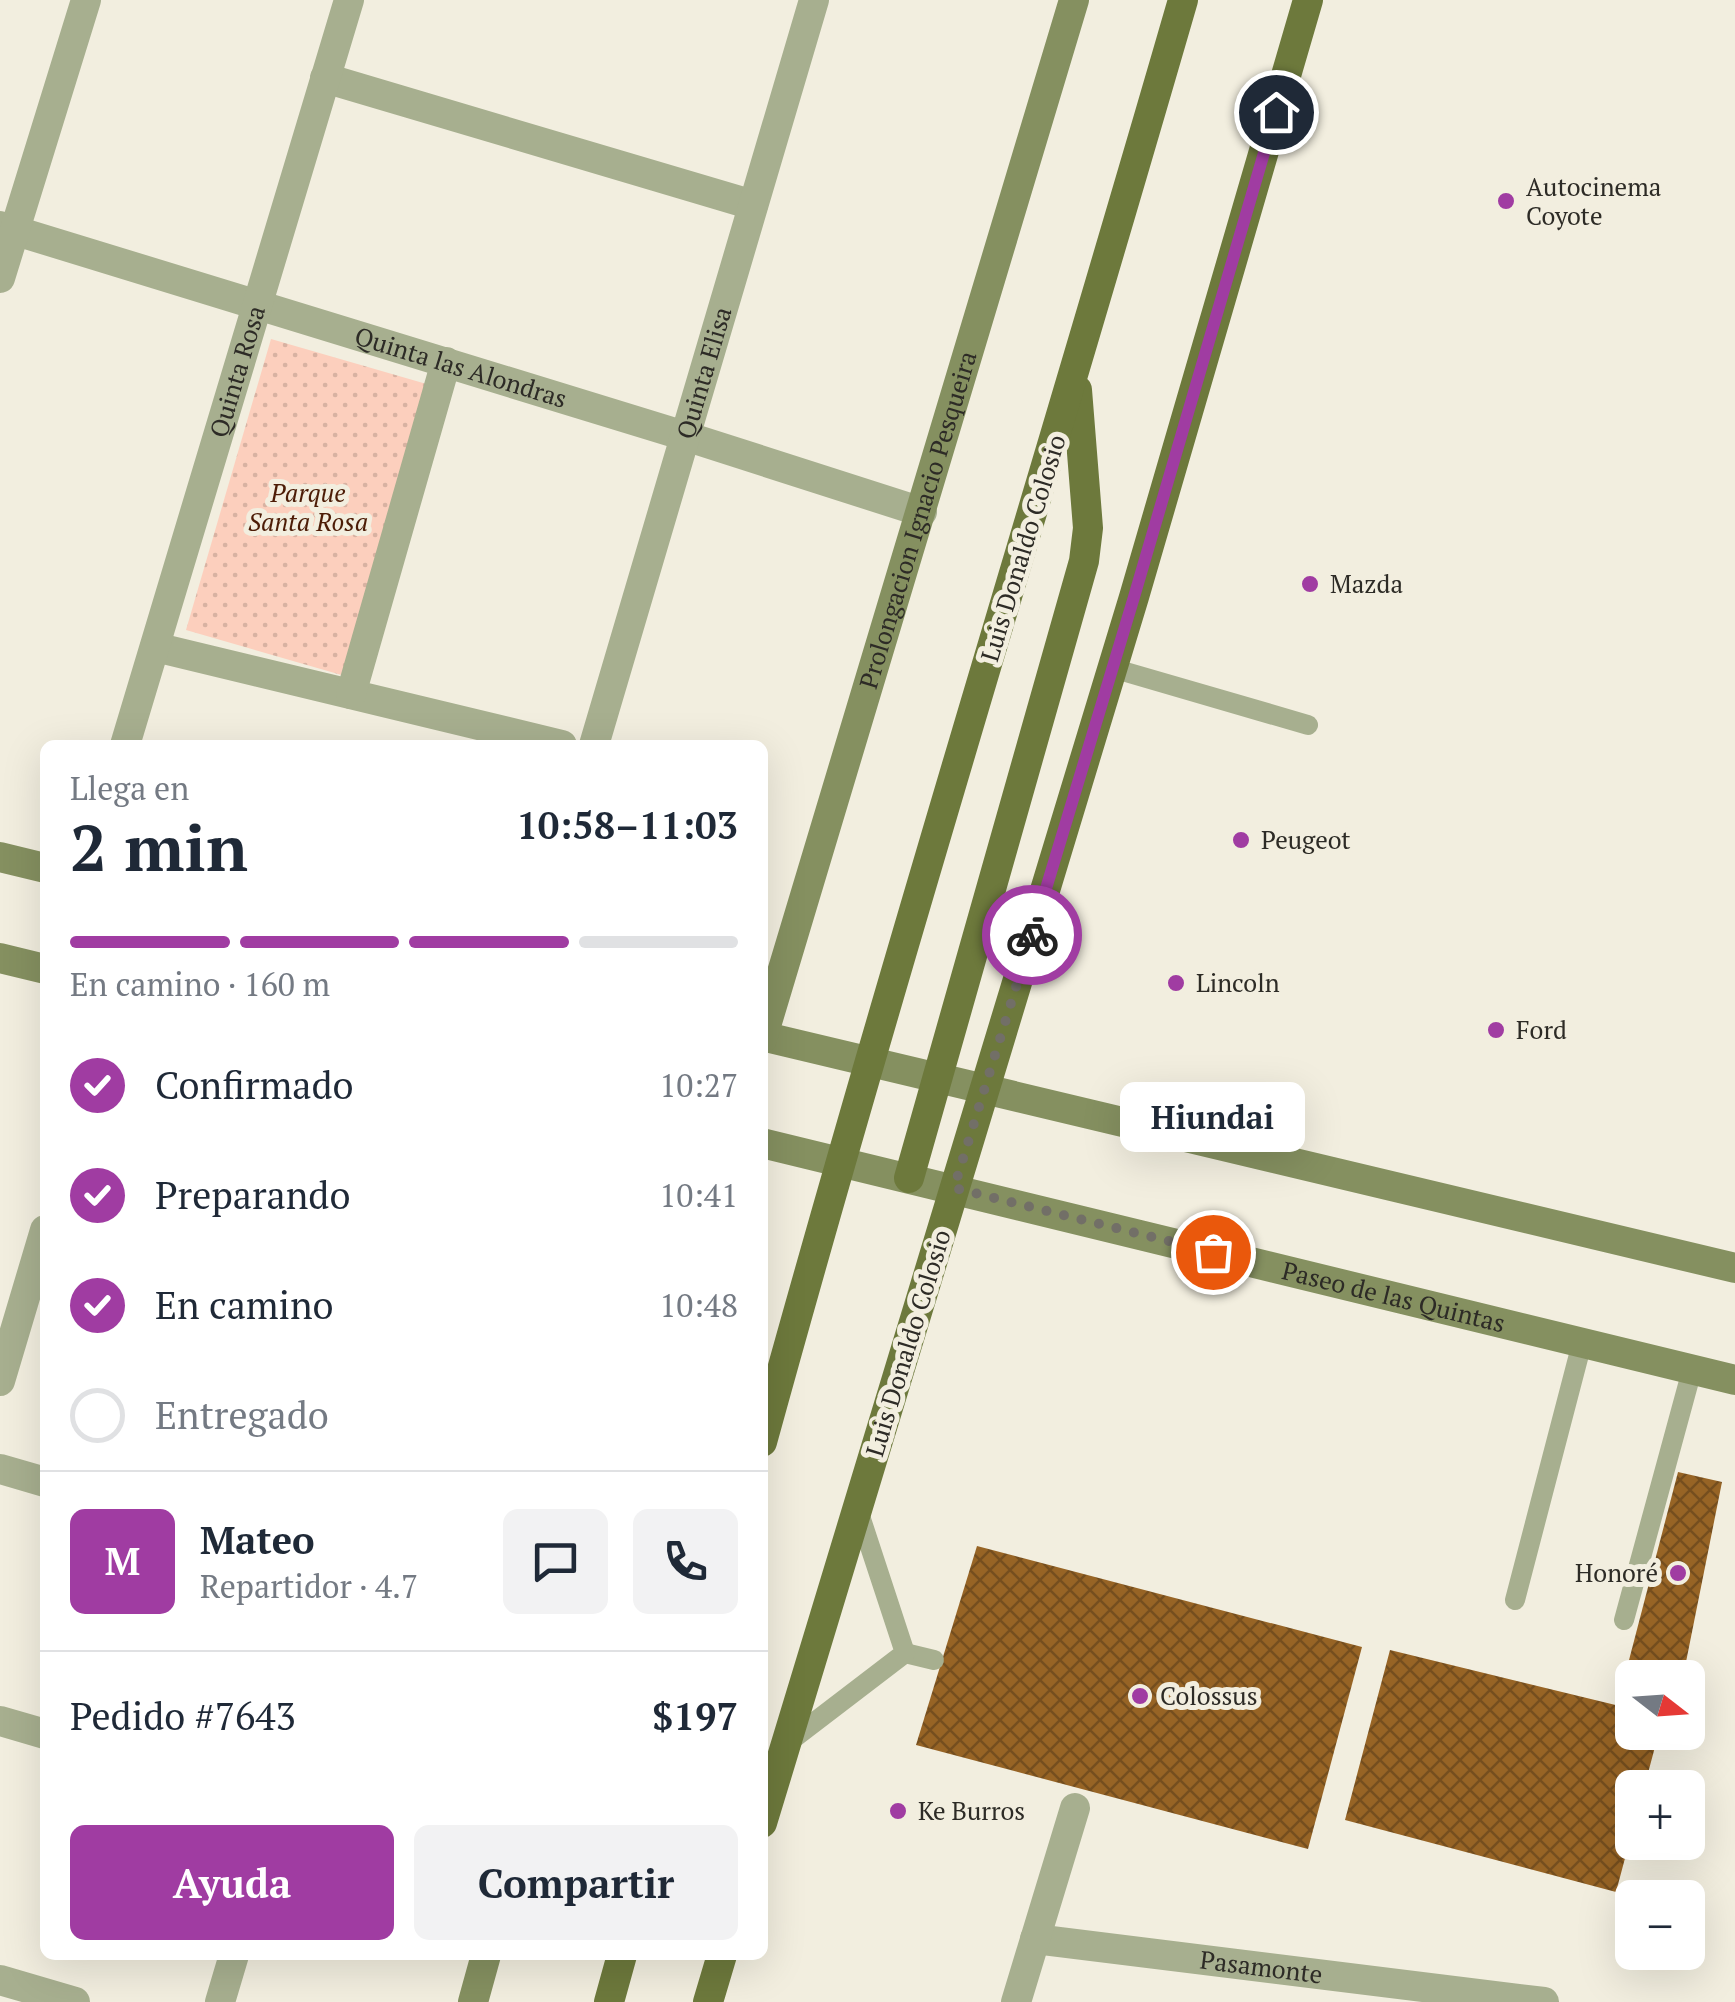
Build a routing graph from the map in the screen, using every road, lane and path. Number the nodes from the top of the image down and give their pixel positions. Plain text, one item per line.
1 (86, 0) edge
2 (349, 0) edge
3 (814, 0) edge
4 (1074, 0) edge
5 (1183, 0) edge
6 (1308, 0) edge
7 (326, 78) junction
8 (754, 206) junction
9 (8, 228) edge
10 (0, 278) edge
11 (258, 305) junction
12 (446, 362) junction
13 (1076, 372) junction
14 (686, 436) junction
15 (922, 512) junction
16 (155, 647) junction
17 (1112, 668) junction
18 (351, 694) junction
19 (1308, 725) dead end
20 (127, 740) edge
21 (541, 740) edge
22 (595, 740) edge
23 (0, 857) edge
24 (40, 867) edge
25 (0, 958) edge
26 (40, 968) edge
27 (768, 1020) edge
28 (768, 1038) edge
29 (870, 1060) junction
30 (938, 1076) junction
31 (986, 1087) junction
32 (768, 1143) edge
33 (840, 1161) junction
34 (909, 1178) junction
35 (954, 1188) junction
36 (40, 1247) edge
37 (1735, 1268) edge
38 (1582, 1343) junction
39 (1692, 1370) junction
40 (1735, 1380) edge
41 (0, 1381) edge
42 (768, 1420) edge
43 (0, 1469) edge
44 (40, 1481) edge
45 (858, 1508) junction
46 (1515, 1600) dead end
47 (1624, 1620) dead end
48 (905, 1653) junction
49 (934, 1660) dead end
50 (0, 1721) edge
51 (40, 1733) edge
52 (786, 1744) junction
53 (768, 1802) edge
54 (1075, 1808) dead end
55 (1035, 1940) junction
56 (233, 1960) edge
57 (485, 1960) edge
58 (621, 1960) edge
59 (721, 1960) edge
60 (0, 1980) edge
61 (76, 2002) edge
62 (220, 2002) edge
63 (473, 2002) edge
64 (608, 2002) edge
65 (708, 2002) edge
66 (1016, 2002) edge
67 (1544, 2002) edge

1 - 9 street
2 - 7 street, Quinta Rosa
3 - 8 street, Quinta Elisa
4 - 15 main road, Prolongacion Ignacio Pesqueira
5 - 13 main road, Luis Donaldo Colosio
6 - 17 main road, Luis Donaldo Colosio
7 - 8 street
7 - 11 street, Quinta Rosa
8 - 14 street, Quinta Elisa
9 - 10 street
9 - 11 street, Quinta las Alondras
11 - 12 street, Quinta las Alondras
11 - 16 street, Quinta Rosa
12 - 14 street, Quinta las Alondras
12 - 18 street
13 - 29 main road, Luis Donaldo Colosio
13 - 30 main road
14 - 15 street, Quinta las Alondras
14 - 22 street, Quinta Elisa
15 - 27 main road, Prolongacion Ignacio Pesqueira
16 - 18 street
16 - 20 street, Quinta Rosa
17 - 19 lane
17 - 31 main road, Luis Donaldo Colosio
18 - 21 street
23 - 24 main road
25 - 26 main road
28 - 29 main road
29 - 30 main road
29 - 33 main road, Luis Donaldo Colosio
30 - 31 main road
30 - 34 main road
31 - 35 main road, Luis Donaldo Colosio
31 - 37 main road
32 - 33 main road, Paseo de las Quintas
33 - 34 main road, Paseo de las Quintas
33 - 42 main road, Luis Donaldo Colosio
34 - 35 main road, Paseo de las Quintas
35 - 38 main road, Paseo de las Quintas
35 - 45 main road, Luis Donaldo Colosio
36 - 41 street
38 - 39 main road, Paseo de las Quintas
38 - 46 lane
39 - 40 main road, Paseo de las Quintas
39 - 47 lane
43 - 44 street
45 - 48 lane
45 - 52 main road, Luis Donaldo Colosio
48 - 49 lane
48 - 52 lane
50 - 51 street
52 - 53 main road, Luis Donaldo Colosio
54 - 55 street
55 - 66 street
55 - 67 street, Pasamonte
56 - 62 street
57 - 63 main road
58 - 64 main road
59 - 65 main road
60 - 61 street

